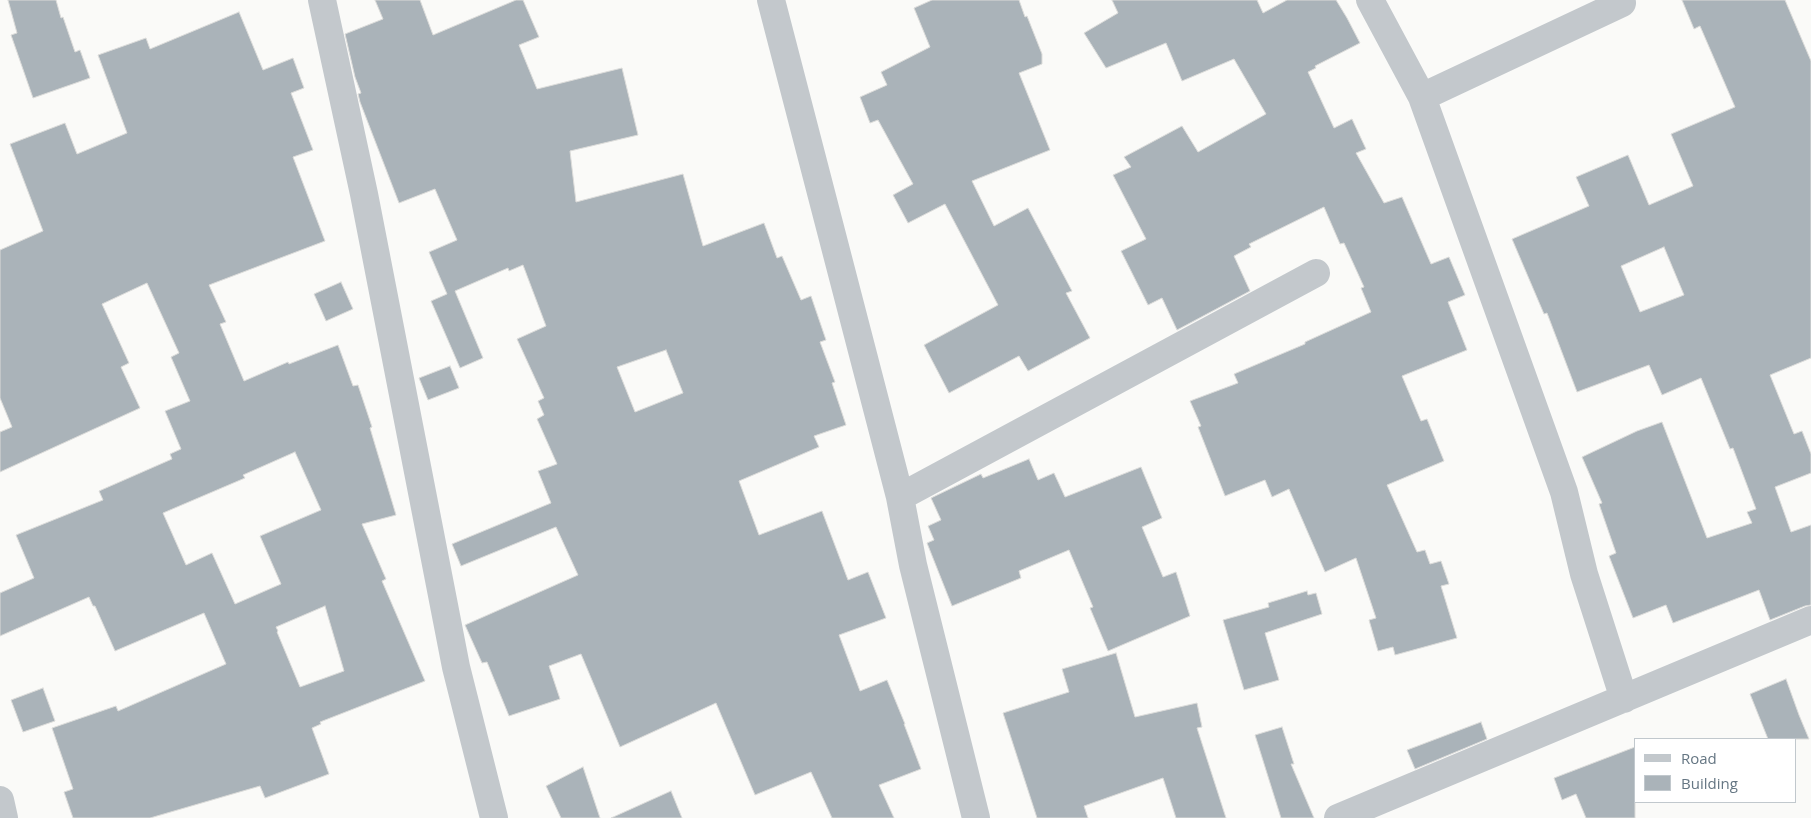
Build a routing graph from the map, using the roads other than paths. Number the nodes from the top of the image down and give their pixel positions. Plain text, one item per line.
1 (322, 0) edge
2 (770, 0) edge
3 (1370, 0) edge
4 (1622, 3) dead end
5 (1422, 97) junction
6 (1316, 274) dead end
7 (900, 497) junction
8 (1811, 620) edge
9 (1624, 700) junction
10 (0, 800) edge
11 (4, 818) edge
12 (494, 818) edge
13 (976, 818) edge
14 (1338, 818) edge

1 - 12 street
2 - 7 street
3 - 5 street
4 - 5 street
5 - 9 street
6 - 7 street
7 - 13 street
8 - 9 street
9 - 14 street
10 - 11 street

